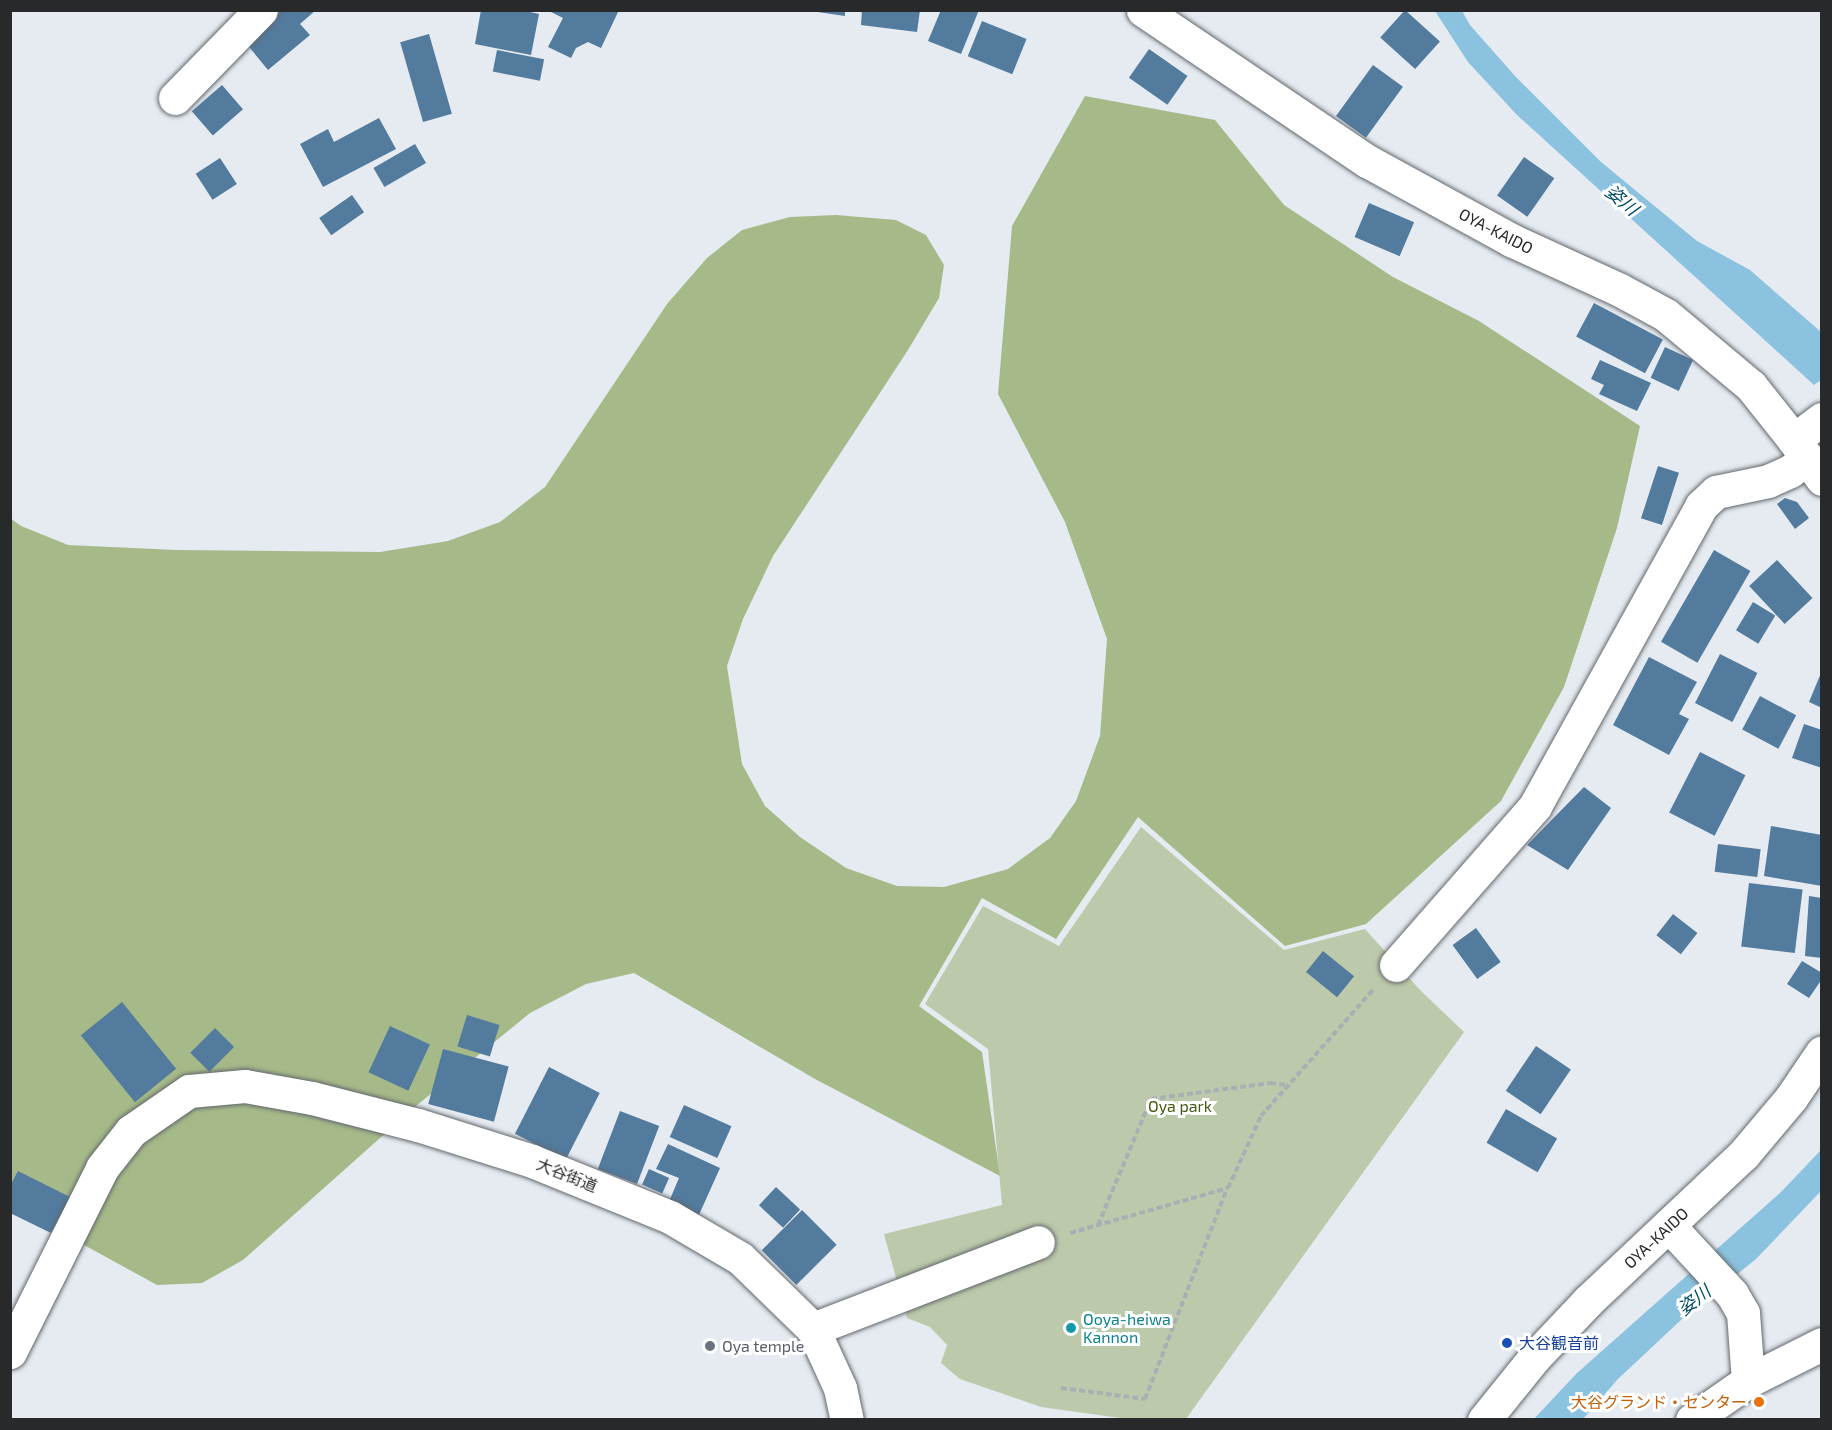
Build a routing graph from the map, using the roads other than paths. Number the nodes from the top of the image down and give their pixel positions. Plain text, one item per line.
1 (261, 10) edge
2 (1143, 10) edge
3 (175, 98) dead end
4 (1821, 419) edge
5 (1808, 459) edge
6 (1396, 965) road end
7 (1821, 1052) edge
8 (1670, 1227) junction
9 (1038, 1242) road end
10 (813, 1329) junction
11 (1821, 1344) edge
12 (10, 1352) edge
13 (1748, 1381) junction
14 (848, 1419) edge
15 (1484, 1419) edge
16 (1692, 1419) edge

1 - 3 street
2 - 5 street, OYA-KAIDO
4 - 5 street
5 - 6 street
7 - 8 street, OYA-KAIDO
8 - 13 street
8 - 15 street, OYA-KAIDO
9 - 10 street
10 - 12 street, 大谷街道
10 - 14 street, 大谷街道
11 - 13 street
13 - 16 street

